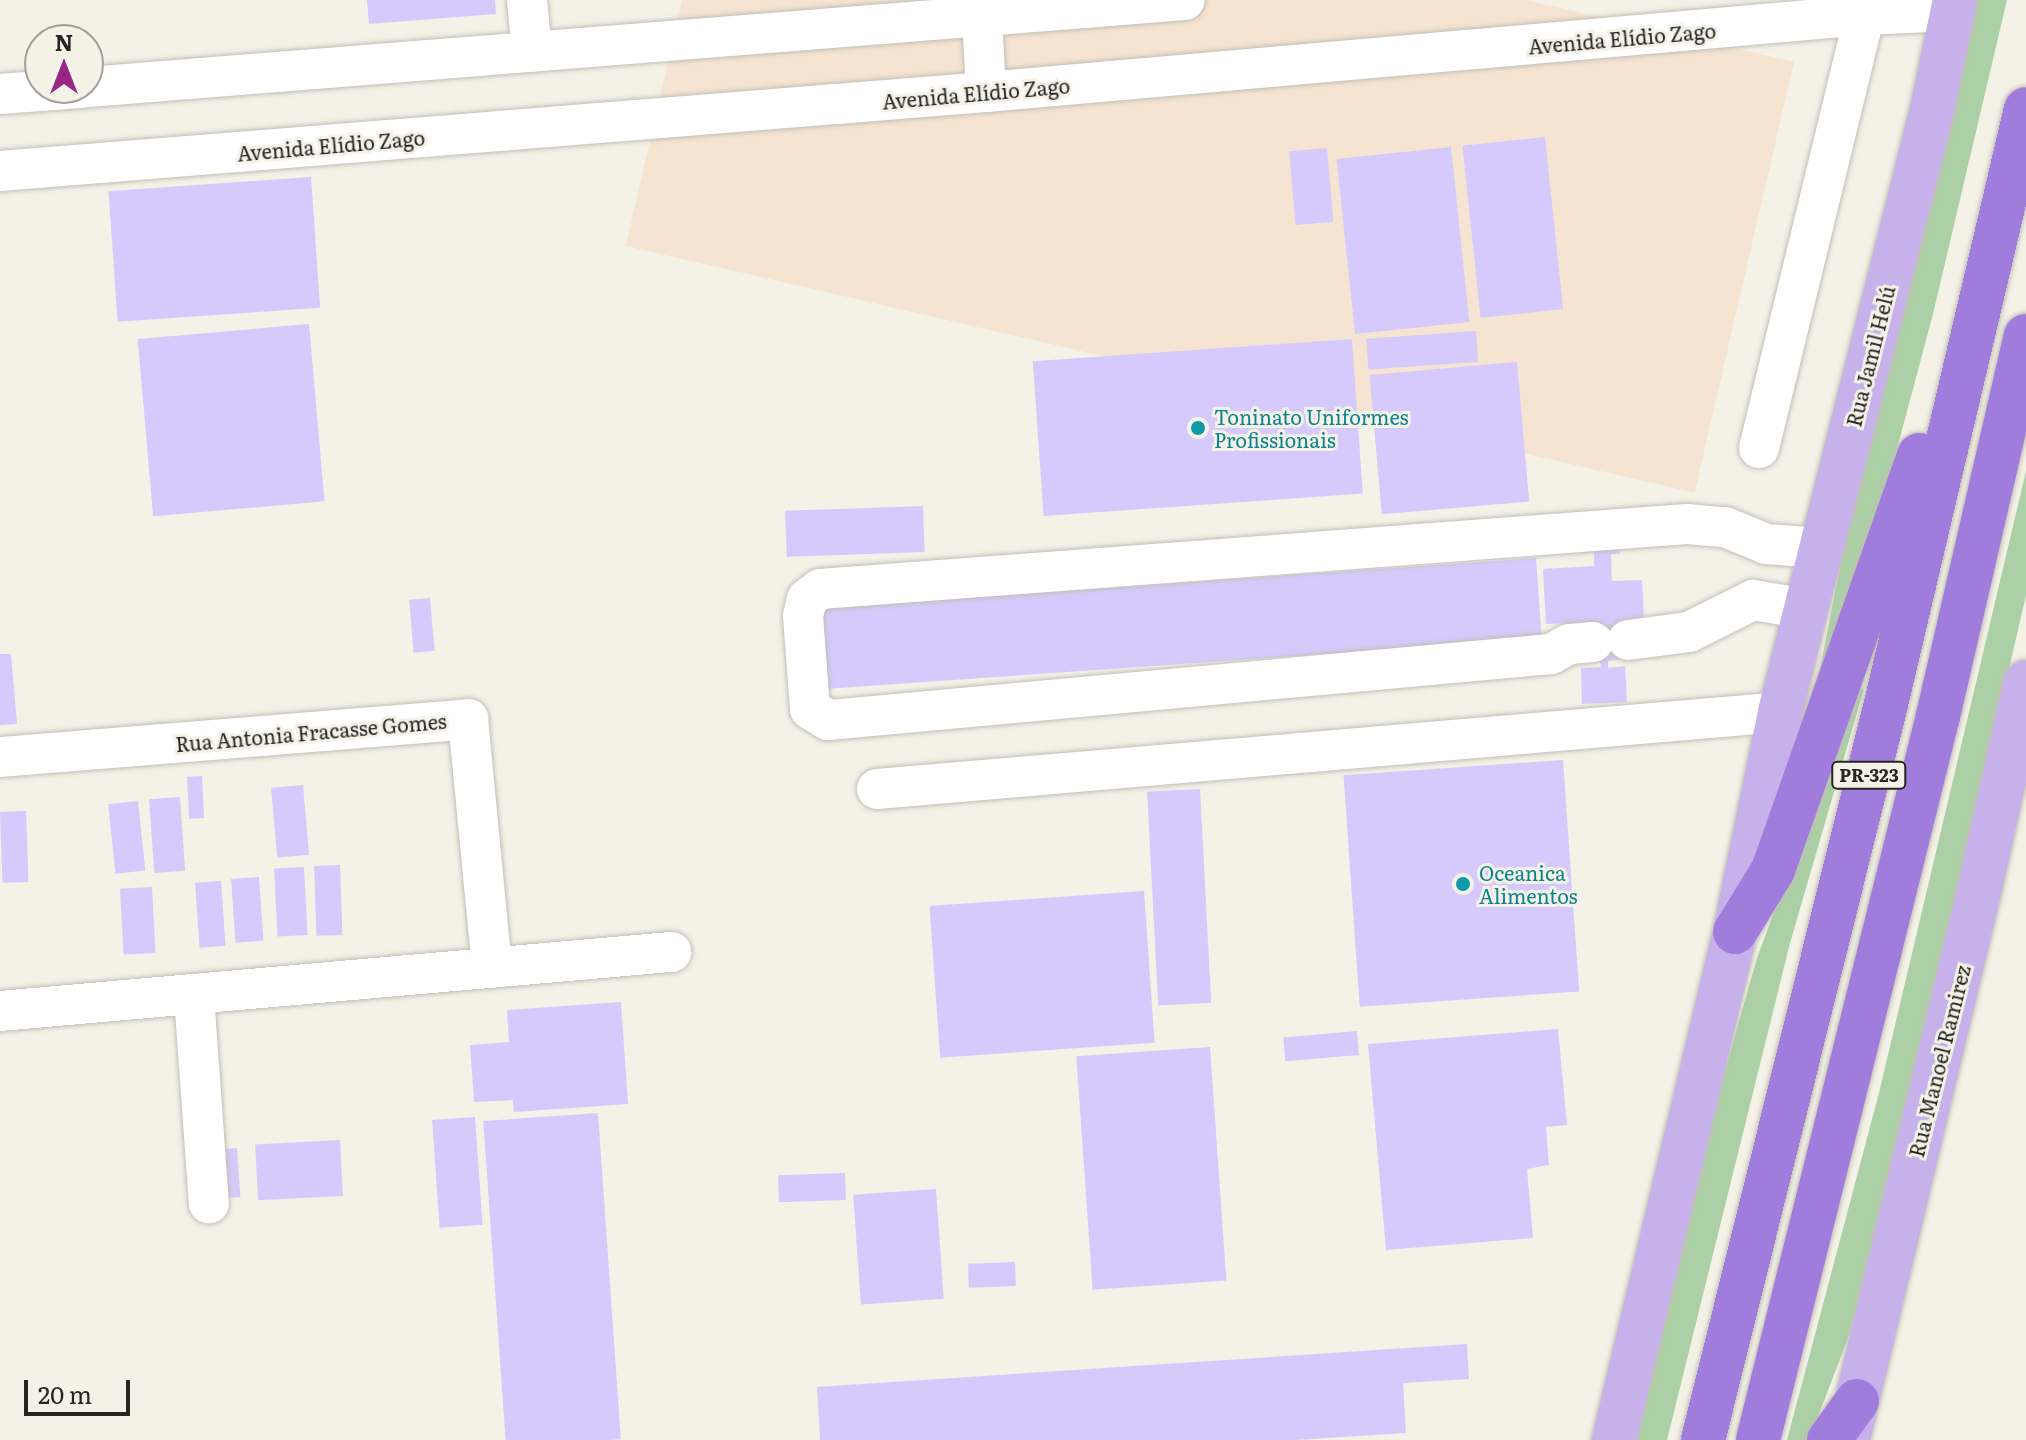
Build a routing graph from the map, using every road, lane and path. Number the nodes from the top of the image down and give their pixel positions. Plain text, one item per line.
1 (527, 0) edge
2 (1185, 0) edge
3 (1954, 6) edge
4 (1866, 8) edge
5 (982, 16) junction
6 (532, 52) junction
7 (104, 86) edge
8 (24, 92) edge
9 (986, 92) junction
10 (0, 94) edge
11 (2026, 109) edge
12 (0, 171) edge
13 (2026, 336) edge
14 (1965, 361) junction
15 (1759, 448) dead end
16 (1822, 548) junction
17 (1807, 609) junction
18 (2026, 682) edge
19 (1780, 712) junction
20 (0, 757) edge
21 (877, 789) dead end
22 (1735, 932) junction
23 (671, 952) dead end
24 (492, 968) junction
25 (194, 996) junction
26 (0, 1011) edge
27 (209, 1203) dead end
28 (1852, 1420) edge
29 (1614, 1440) edge
30 (1703, 1440) edge
31 (1758, 1440) edge
32 (1829, 1440) edge

1 - 6 street
2 - 5 street
3 - 4 street, Avenida Elídio Zago
3 - 16 main road, Rua Jamil Helú
4 - 9 street, Avenida Elídio Zago
4 - 15 street
5 - 6 street
5 - 9 street
6 - 7 street
8 - 10 street
9 - 12 street, Avenida Elídio Zago
11 - 14 highway, PR-323
13 - 31 highway, PR-323
14 - 22 highway
14 - 30 highway, PR-323
16 - 17 main road, Rua Jamil Helú
16 - 17 street
17 - 19 main road, Rua Jamil Helú
18 - 28 main road, Rua Manoel Ramirez
19 - 21 street
19 - 22 main road, Rua Jamil Helú
20 - 24 street, Rua Antonia Fracasse Gomes
22 - 29 main road, Rua Jamil Helú
23 - 24 street
24 - 25 street
25 - 26 street
25 - 27 street
28 - 32 highway

